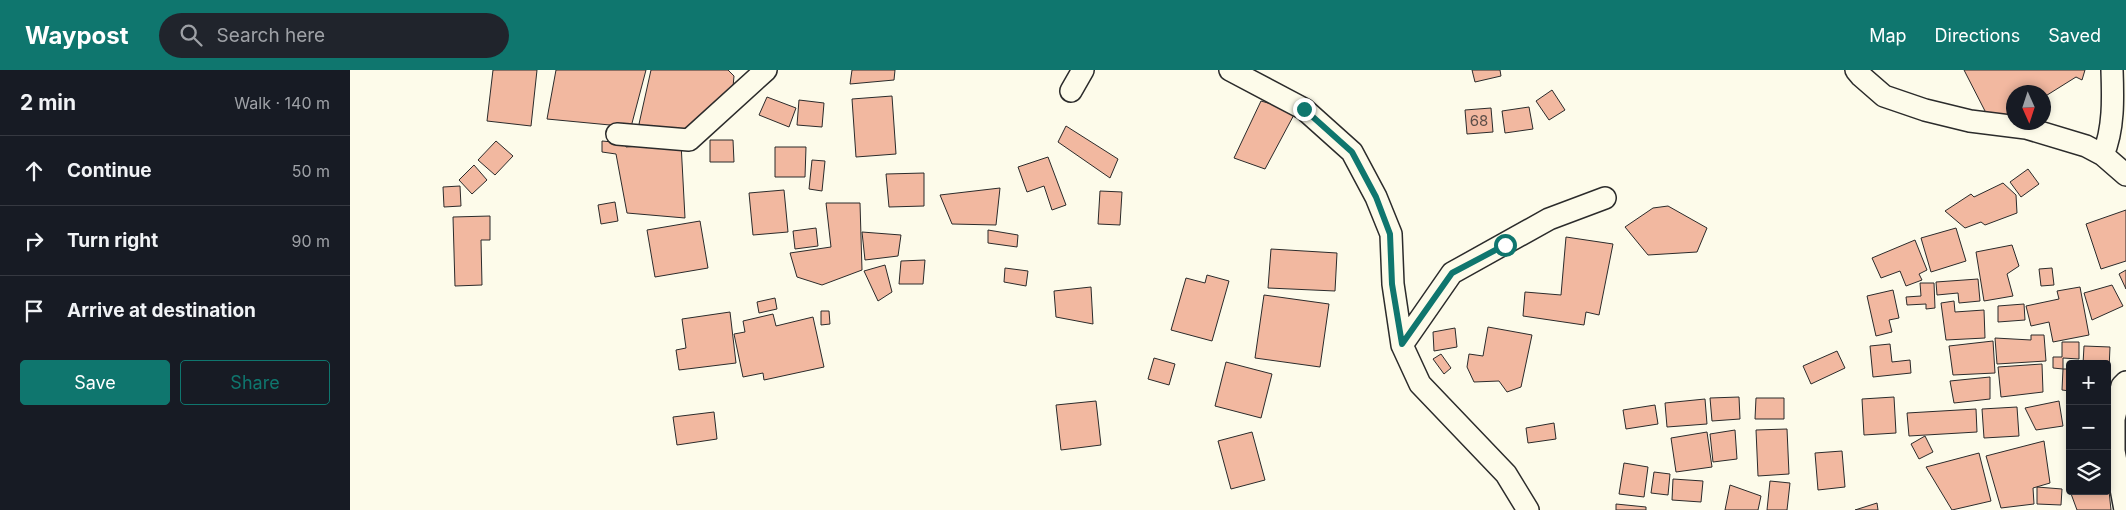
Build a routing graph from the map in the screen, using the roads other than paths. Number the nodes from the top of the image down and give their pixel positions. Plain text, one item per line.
1 (766, 70) edge
2 (1083, 70) edge
3 (1230, 70) edge
4 (1856, 70) edge
5 (2112, 70) edge
6 (1071, 91) dead end
7 (617, 134) dead end
8 (2104, 155) junction
9 (2126, 174) edge
10 (1605, 198) dead end
11 (1402, 344) junction
12 (2126, 382) edge
13 (1528, 510) edge
14 (2125, 510) edge

1 - 7 street
2 - 6 street
3 - 11 street
4 - 8 street
5 - 8 street
8 - 9 street
10 - 11 street
11 - 13 street
12 - 14 street

